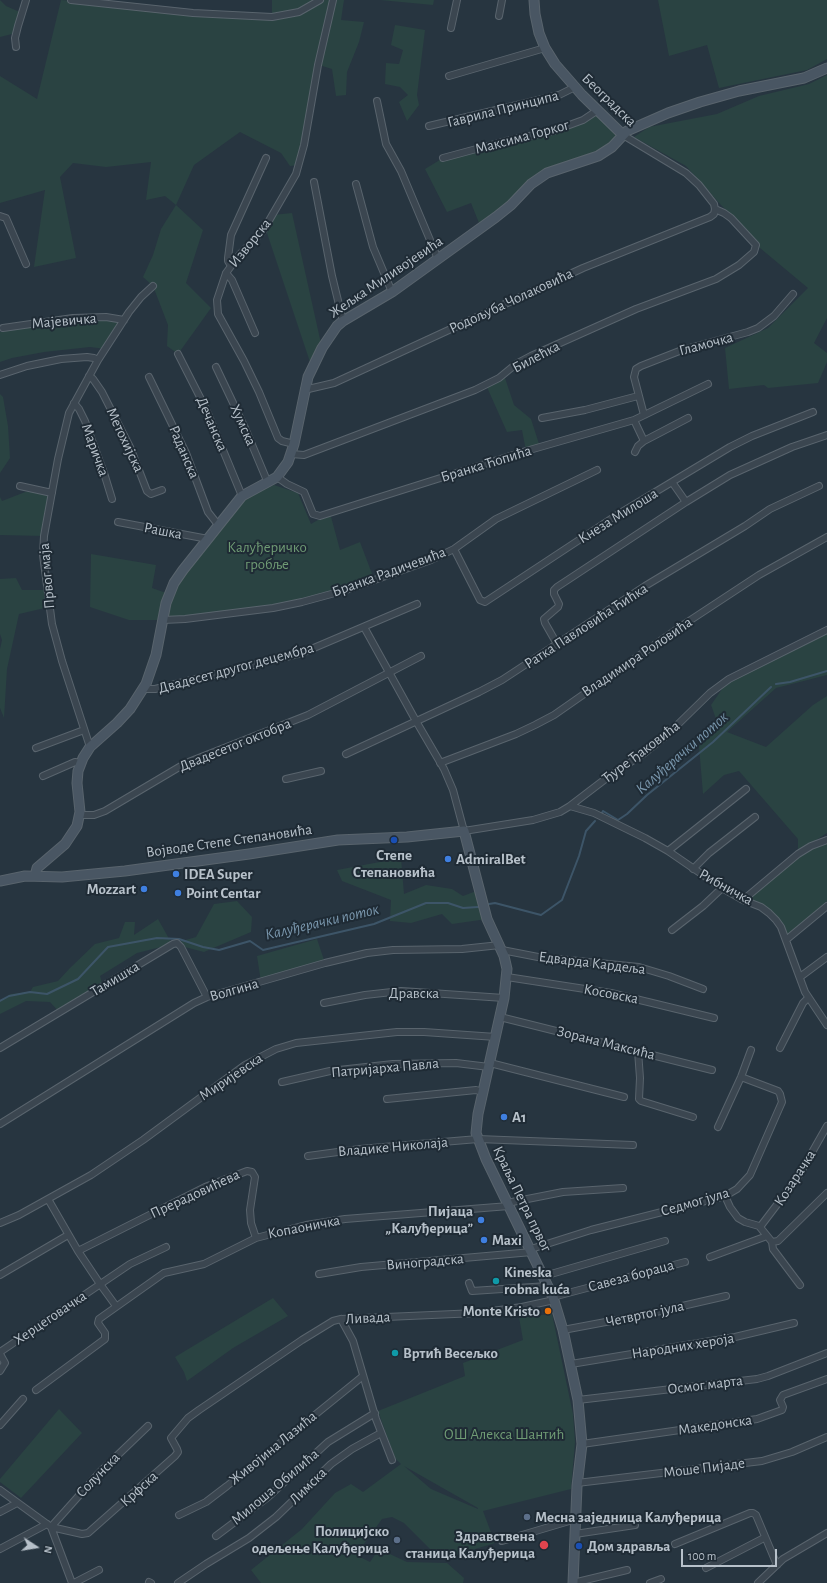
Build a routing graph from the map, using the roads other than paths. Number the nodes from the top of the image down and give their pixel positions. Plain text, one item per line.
1 (26, 0) edge
2 (71, 0) edge
3 (320, 0) edge
4 (333, 0) edge
5 (457, 0) edge
6 (502, 0) edge
7 (534, 0) edge
8 (499, 16) dead end
9 (451, 28) dead end
10 (16, 47) dead end
11 (545, 48) junction
12 (827, 68) edge
13 (449, 76) dead end
14 (575, 87) junction
15 (378, 101) dead end
16 (598, 110) junction
17 (429, 126) dead end
18 (623, 135) junction
19 (266, 158) dead end
20 (443, 158) dead end
21 (314, 182) dead end
22 (356, 184) dead end
23 (716, 210) junction
24 (0, 216) edge
25 (438, 259) junction
26 (26, 264) dead end
27 (231, 266) junction
28 (226, 273) junction
29 (153, 286) dead end
30 (392, 292) junction
31 (793, 294) dead end
32 (124, 320) junction
33 (343, 321) junction
34 (3, 328) dead end
35 (254, 333) dead end
36 (178, 354) dead end
37 (98, 360) junction
38 (216, 367) dead end
39 (0, 375) edge
40 (90, 376) junction
41 (149, 377) dead end
42 (708, 384) dead end
43 (304, 390) junction
44 (638, 396) junction
45 (74, 403) junction
46 (813, 412) dead end
47 (644, 415) junction
48 (542, 418) dead end
49 (688, 418) dead end
50 (634, 420) junction
51 (827, 435) edge
52 (644, 441) junction
53 (294, 444) junction
54 (635, 452) dead end
55 (291, 454) junction
56 (597, 470) dead end
57 (277, 477) junction
58 (672, 482) junction
59 (268, 483) junction
60 (20, 486) dead end
61 (819, 486) dead end
62 (162, 490) dead end
63 (52, 493) junction
64 (242, 496) junction
65 (112, 499) dead end
66 (686, 502) junction
67 (118, 522) dead end
68 (219, 526) junction
69 (827, 537) edge
70 (208, 539) junction
71 (454, 549) junction
72 (417, 604) dead end
73 (163, 620) junction
74 (364, 627) junction
75 (827, 630) edge
76 (557, 644) junction
77 (421, 656) dead end
78 (390, 672) junction
79 (143, 689) junction
80 (416, 721) junction
81 (84, 730) junction
82 (90, 747) junction
83 (36, 748) dead end
84 (346, 754) dead end
85 (80, 763) junction
86 (440, 763) junction
87 (322, 771) dead end
88 (43, 776) dead end
89 (286, 779) dead end
90 (746, 789) dead end
91 (570, 806) junction
92 (80, 815) junction
93 (755, 817) dead end
94 (464, 831) junction
95 (827, 840) edge
96 (668, 851) junction
97 (693, 869) junction
98 (35, 876) junction
99 (0, 882) edge
100 (722, 888) junction
101 (743, 900) junction
102 (827, 906) edge
103 (672, 930) dead end
104 (786, 940) junction
105 (501, 948) junction
106 (827, 957) edge
107 (507, 977) junction
108 (800, 977) junction
109 (702, 989) dead end
110 (207, 997) junction
111 (504, 998) junction
112 (808, 998) junction
113 (324, 1003) dead end
114 (500, 1017) junction
115 (714, 1018) dead end
116 (827, 1024) edge
117 (496, 1037) junction
118 (0, 1048) edge
119 (780, 1048) dead end
120 (751, 1050) dead end
121 (638, 1051) junction
122 (490, 1065) junction
123 (712, 1070) dead end
124 (741, 1077) junction
125 (282, 1082) dead end
126 (484, 1092) junction
127 (624, 1098) dead end
128 (387, 1099) dead end
129 (693, 1117) dead end
130 (0, 1124) edge
131 (827, 1126) edge
132 (718, 1127) dead end
133 (478, 1140) junction
134 (633, 1145) dead end
135 (308, 1156) dead end
136 (623, 1188) dead end
137 (827, 1193) edge
138 (725, 1196) junction
139 (48, 1199) junction
140 (508, 1205) junction
141 (0, 1223) edge
142 (760, 1227) junction
143 (68, 1235) junction
144 (767, 1236) junction
145 (256, 1238) junction
146 (665, 1241) dead end
147 (772, 1242) junction
148 (166, 1247) dead end
149 (78, 1251) junction
150 (532, 1251) junction
151 (710, 1257) dead end
152 (685, 1262) dead end
153 (319, 1274) dead end
154 (0, 1275) edge
155 (544, 1276) junction
156 (469, 1283) dead end
157 (100, 1284) junction
158 (800, 1285) dead end
159 (548, 1286) junction
160 (726, 1296) dead end
161 (554, 1298) junction
162 (116, 1306) junction
163 (341, 1319) junction
164 (794, 1323) dead end
165 (563, 1330) junction
166 (0, 1353) edge
167 (827, 1353) edge
168 (571, 1364) junction
169 (0, 1371) edge
170 (363, 1376) junction
171 (827, 1379) edge
172 (36, 1390) dead end
173 (23, 1399) dead end
174 (578, 1400) junction
175 (375, 1413) junction
176 (0, 1425) edge
177 (148, 1426) dead end
178 (382, 1433) junction
179 (827, 1437) edge
180 (171, 1438) joint
181 (582, 1444) junction
182 (392, 1460) dead end
183 (577, 1483) junction
184 (0, 1490) edge
185 (17, 1503) junction
186 (0, 1512) edge
187 (179, 1515) dead end
188 (576, 1518) junction
189 (49, 1525) junction
190 (635, 1525) dead end
191 (827, 1533) edge
192 (575, 1534) junction
193 (216, 1536) dead end
194 (764, 1538) junction
195 (502, 1541) dead end
196 (675, 1544) dead end
197 (0, 1549) edge
198 (777, 1565) junction
199 (706, 1568) dead end
200 (99, 1570) dead end
201 (626, 1570) dead end
202 (661, 1579) dead end
203 (73, 1583) edge
204 (178, 1583) edge
205 (573, 1583) edge
206 (650, 1583) edge
207 (758, 1583) edge

1 - 10 street
2 - 3 street
4 - 27 street, Изворска
5 - 9 street
6 - 8 street
7 - 11 street, Београдска
11 - 13 street
11 - 14 street, Београдска
12 - 18 street, Жељка Миливојевића
14 - 16 street, Београдска
14 - 17 street, Гаврила Принципа
15 - 25 street
16 - 18 street, Београдска
16 - 20 street, Максима Горког
18 - 23 street, Београдска
18 - 25 street, Жељка Миливојевића
19 - 27 street
21 - 33 street
22 - 30 street
23 - 43 street, Родољуба Чолаковића
23 - 55 street, Билећка
24 - 26 street
25 - 30 street, Жељка Миливојевића
27 - 28 street, Изворска
28 - 35 street
28 - 53 street, Изворска
29 - 32 street, Првог маја
30 - 33 street, Жељка Миливојевића
31 - 44 street, Гламочка
32 - 34 street, Мајевичка
32 - 37 street, Првог маја
33 - 43 street, Жељка Миливојевића
36 - 64 street, Дечанска
37 - 39 street
37 - 40 street, Првог маја
38 - 59 street, Хумска
40 - 45 street, Првог маја
40 - 62 street, Метохијска
41 - 68 street, Раданска
42 - 47 street, Бранка Ћопића
43 - 53 street, Жељка Миливојевића
44 - 47 street, Гламочка
44 - 48 street
45 - 63 street, Првог маја
45 - 65 street, Маричка
46 - 58 street, Кнеза Милоша
47 - 50 street, Бранка Ћопића
49 - 52 street
50 - 52 street
50 - 57 street, Бранка Ћопића
51 - 66 street, Кнеза Милоша
52 - 54 street
53 - 55 street, Жељка Миливојевића
55 - 57 street, Жељка Миливојевића
56 - 71 street, Бранка Радичевића
57 - 59 street, Жељка Миливојевића
58 - 66 street
58 - 71 street, Кнеза Милоша
59 - 64 street, Жељка Миливојевића
60 - 63 street
61 - 76 street, Ратка Павловића Ћићка
63 - 81 street, Првог маја
64 - 68 street, Жељка Миливојевића
66 - 76 street, Кнеза Милоша
67 - 70 street, Рашка
68 - 70 street, Жељка Миливојевића
69 - 86 street, Владимира Роловића
70 - 73 street, Жељка Миливојевића
71 - 73 street, Бранка Радичевића
72 - 74 street, Двадесет другог децембра
73 - 79 street, Жељка Миливојевића
74 - 78 street
74 - 79 street, Двадесет другог децембра
75 - 91 street, Ђуре Ђаковића
76 - 80 street, Ратка Павловића Ћићка
77 - 78 street, Двадесетог октобра
78 - 80 street
78 - 92 street, Двадесетог октобра
79 - 82 street, Жељка Миливојевића
80 - 84 street, Ратка Павловића Ћићка
80 - 86 street
81 - 82 street, Првог маја
81 - 83 street
82 - 85 street, Жељка Миливојевића
85 - 88 street
85 - 92 street, Жељка Миливојевића
86 - 94 street
87 - 89 street
90 - 96 street
91 - 94 street, Ђуре Ђаковића
91 - 96 street, Рибничка
92 - 98 street, Жељка Миливојевића
93 - 97 street
94 - 98 street, Војводе Степе Степановића
94 - 105 street, Краља Петра првог
95 - 101 street
96 - 97 street, Рибничка
97 - 100 street, Рибничка
98 - 99 street, Војводе Степе Степановића
100 - 101 street, Рибничка
100 - 103 street
101 - 104 street, Рибничка
102 - 104 street
104 - 108 street, Рибничка
105 - 107 street, Краља Петра првог
105 - 109 street, Едварда Кардеља
105 - 110 street, Волгина
106 - 108 street
107 - 111 street, Краља Петра првог
107 - 115 street, Косовска
108 - 112 street, Рибничка
110 - 118 street, Тамишка
110 - 130 street, Волгина
111 - 113 street, Дравска
111 - 114 street, Краља Петра првог
112 - 116 street, Рибничка
112 - 119 street
114 - 117 street, Краља Петра првог
114 - 121 street, Зорана Максића
117 - 122 street, Краља Петра првог
117 - 139 street, Миријевска
120 - 124 street
121 - 123 street, Зорана Максића
121 - 129 street
122 - 125 street, Патријарха Павла
122 - 126 street, Краља Петра првог
122 - 127 street, Патријарха Павла
124 - 132 street
124 - 138 street, Седмог јула
126 - 128 street
126 - 133 street, Краља Петра првог
131 - 142 street, Козарачка
133 - 134 street, Владике Николаја
133 - 135 street, Владике Николаја
133 - 140 street, Краља Петра првог
136 - 140 street, Копаоничка
137 - 147 street
138 - 142 street
138 - 150 street, Седмог јула
139 - 141 street, Миријевска
139 - 143 street
140 - 145 street, Копаоничка
140 - 150 street, Краља Петра првог
142 - 144 street
143 - 149 street
143 - 154 street
144 - 147 street
144 - 151 street
145 - 149 street, Прерадовићева
145 - 162 street, Копаоничка
146 - 155 street
147 - 158 street
148 - 157 street, Херцеговачка
149 - 157 street
150 - 153 street, Виноградска
150 - 155 street, Краља Петра првог
152 - 161 street, Савеза бораца
155 - 159 street, Краља Петра првог
156 - 159 street
157 - 162 street
157 - 166 street, Херцеговачка
159 - 161 street, Краља Петра првог
160 - 165 street, Четвртог јула
161 - 163 street, Ливада
161 - 165 street, Краља Петра првог
162 - 172 street, Копаоничка
163 - 170 street
163 - 180 street, Ливада
164 - 168 street, Народних хероја
165 - 168 street, Краља Петра првог
166 - 169 street
167 - 174 street, Осмог марта
168 - 174 street, Краља Петра првог
170 - 175 street
170 - 187 street, Живојина Лазића
171 - 181 street, Македонска
173 - 176 street
174 - 181 street, Краља Петра првог
175 - 178 street
175 - 193 street, Милоша Обилића
177 - 189 street, Солунска
178 - 182 street
178 - 204 street, Лимска
179 - 183 street, Моше Пијаде
180 - 189 street, Крфска
181 - 183 street, Краља Петра првог
183 - 188 street, Краља Петра првог
184 - 185 street
185 - 186 street
185 - 189 street
188 - 192 street, Краља Петра првог
188 - 195 street
189 - 197 street
189 - 203 street
190 - 192 street
191 - 198 street
192 - 205 street, Краља Петра првог
194 - 196 street
194 - 198 street
194 - 199 street
198 - 207 street
200 - 203 street
201 - 205 street
202 - 206 street

